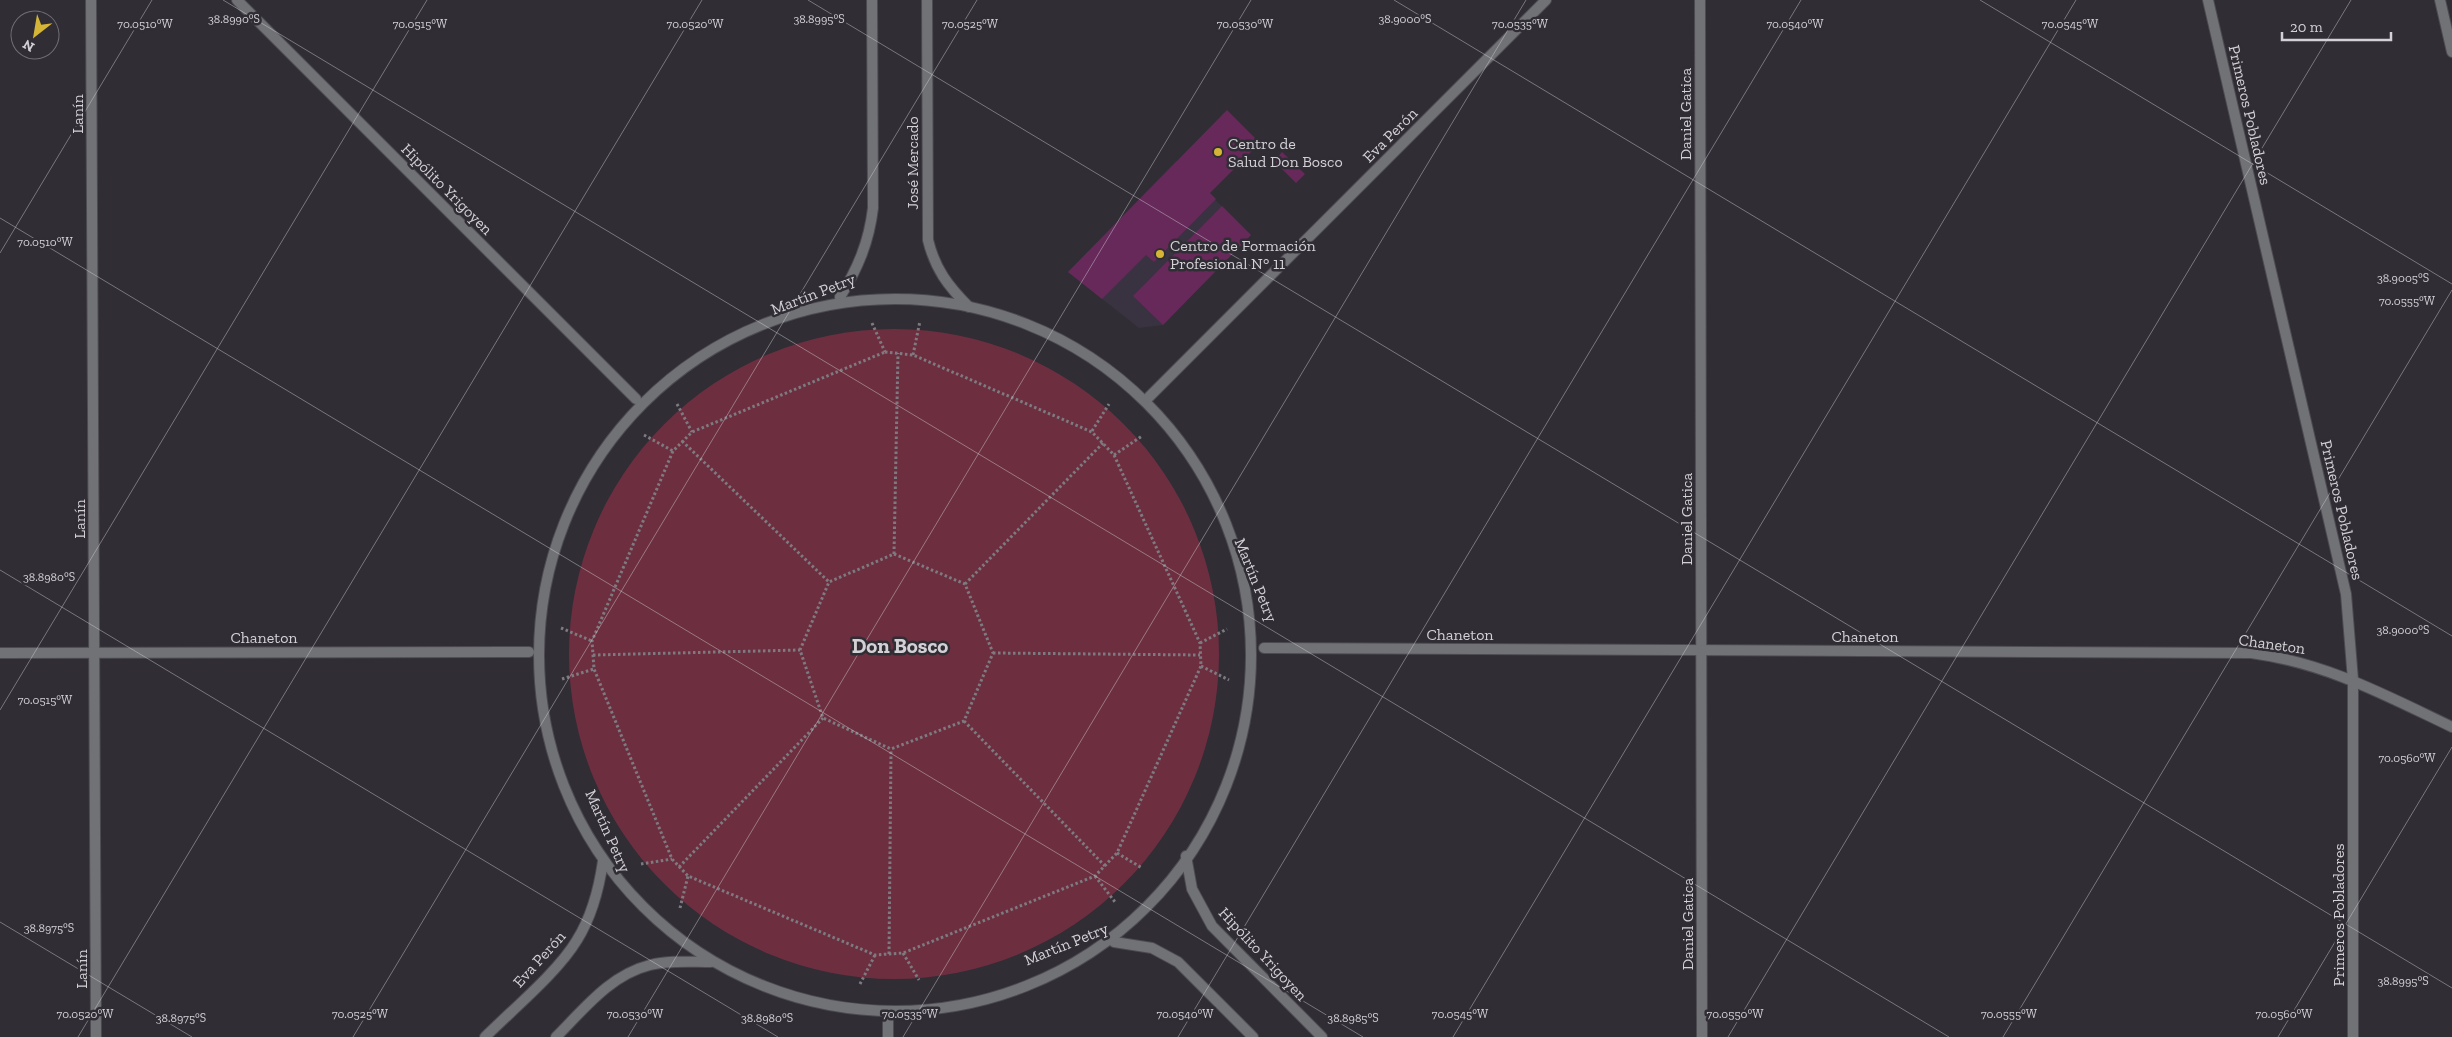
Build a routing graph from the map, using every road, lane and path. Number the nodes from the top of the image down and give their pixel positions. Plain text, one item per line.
1 (91, 0) edge
2 (236, 0) edge
3 (872, 0) edge
4 (927, 0) edge
5 (1546, 0) edge
6 (1700, 0) edge
7 (2208, 0) edge
8 (2440, 0) edge
9 (2452, 52) edge
10 (866, 289) dead end
11 (916, 289) dead end
12 (840, 297) junction
13 (973, 311) junction
14 (920, 321) dead end
15 (872, 323) dead end
16 (885, 352) junction
17 (898, 353) junction
18 (912, 354) junction
19 (1149, 397) junction
20 (636, 399) junction
21 (677, 404) dead end
22 (1109, 404) dead end
23 (692, 432) junction
24 (1092, 432) junction
25 (644, 434) dead end
26 (1142, 436) dead end
27 (682, 441) junction
28 (1103, 443) junction
29 (673, 451) junction
30 (1114, 455) junction
31 (894, 554) junction
32 (829, 582) junction
33 (965, 584) junction
34 (1260, 624) dead end
35 (561, 628) dead end
36 (1227, 629) dead end
37 (592, 641) junction
38 (1200, 643) junction
39 (1264, 648) dead end
40 (800, 650) junction
41 (1701, 650) junction
42 (0, 652) edge
43 (94, 652) junction
44 (528, 652) junction
45 (993, 653) junction
46 (593, 655) junction
47 (1200, 655) junction
48 (1201, 666) junction
49 (594, 669) junction
50 (562, 679) dead end
51 (1229, 680) dead end
52 (2353, 680) junction
53 (1261, 682) dead end
54 (823, 718) junction
55 (964, 720) junction
56 (2452, 727) edge
57 (891, 748) junction
58 (1117, 853) junction
59 (1186, 856) junction
60 (672, 859) junction
61 (603, 861) junction
62 (641, 864) dead end
63 (679, 866) junction
64 (1105, 866) junction
65 (1142, 868) dead end
66 (688, 876) junction
67 (1095, 876) junction
68 (1114, 902) dead end
69 (680, 908) dead end
70 (1114, 942) junction
71 (903, 953) junction
72 (889, 954) junction
73 (875, 955) junction
74 (716, 962) junction
75 (919, 980) dead end
76 (860, 984) dead end
77 (888, 1014) junction
78 (96, 1037) edge
79 (485, 1037) edge
80 (556, 1037) edge
81 (888, 1037) edge
82 (1253, 1037) edge
83 (1322, 1037) edge
84 (1702, 1037) edge
85 (2353, 1037) edge

1 - 43 street, Lanín
2 - 20 street, Hipólito Yrigoyen
3 - 12 street
4 - 13 street, José Mercado
5 - 19 street, Eva Perón
6 - 41 street, Daniel Gatica
7 - 52 street, Primeros Pobladores
8 - 9 street
10 - 12 street, Martín Petry
11 - 13 street, Martín Petry
12 - 20 street, Martín Petry
13 - 19 street, Martín Petry
14 - 18 path
15 - 16 path
16 - 17 path
16 - 23 path
17 - 18 path
17 - 31 path
18 - 24 path
19 - 34 street, Martín Petry
20 - 44 street, Martín Petry
21 - 23 path
22 - 24 path
23 - 27 path
24 - 28 path
25 - 29 path
26 - 30 path
27 - 29 path
27 - 32 path
28 - 30 path
28 - 33 path
29 - 37 path
30 - 38 path
31 - 32 path
31 - 33 path
32 - 40 path
33 - 45 path
35 - 37 path
36 - 38 path
37 - 46 path
38 - 47 path
39 - 41 street, Chaneton
40 - 46 path
40 - 54 path
41 - 52 street, Chaneton
41 - 84 street, Daniel Gatica
42 - 43 street, Chaneton
43 - 44 street, Chaneton
43 - 78 street, Lanín
44 - 61 street, Martín Petry
45 - 47 path
45 - 55 path
46 - 49 path
47 - 48 path
48 - 51 path
48 - 58 path
49 - 50 path
49 - 60 path
52 - 56 street, Chaneton
52 - 85 street, Primeros Pobladores
53 - 59 street, Martín Petry
54 - 57 path
54 - 63 path
55 - 57 path
55 - 64 path
57 - 72 path
58 - 64 path
58 - 65 path
59 - 70 street, Martín Petry
59 - 83 street, Hipólito Yrigoyen
60 - 62 path
60 - 63 path
61 - 74 street, Martín Petry
61 - 79 street, Eva Perón
63 - 66 path
64 - 67 path
66 - 69 path
66 - 73 path
67 - 68 path
67 - 71 path
70 - 77 street, Martín Petry
70 - 82 street
71 - 72 path
71 - 75 path
72 - 73 path
73 - 76 path
74 - 77 street, Martín Petry
74 - 80 street
77 - 81 street

